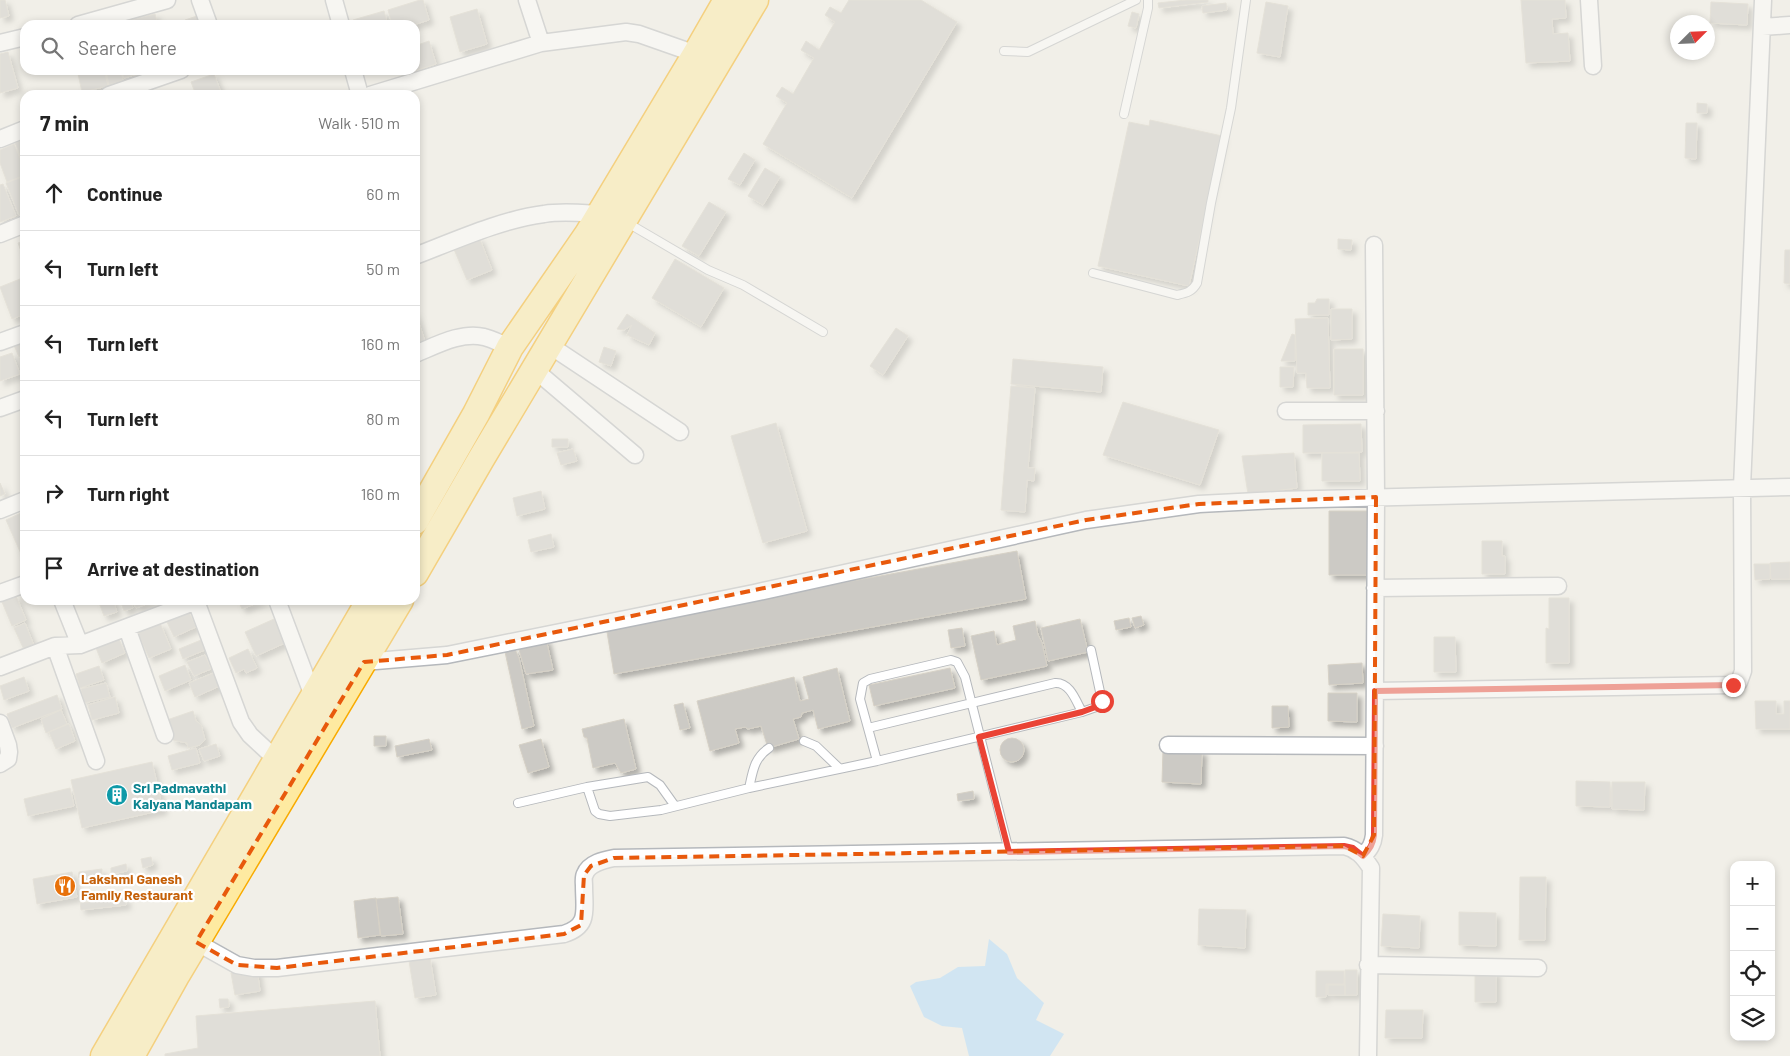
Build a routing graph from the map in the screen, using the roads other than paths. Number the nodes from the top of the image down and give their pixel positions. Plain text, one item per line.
1 (167, 0) edge
2 (200, 0) edge
3 (334, 0) edge
4 (527, 0) edge
5 (726, 0) edge
6 (756, 0) edge
7 (1148, 0) edge
8 (1246, 0) edge
9 (1590, 0) edge
10 (1763, 0) edge
11 (1133, 1) edge
12 (96, 20) edge
13 (207, 20) edge
14 (340, 20) edge
15 (1790, 25) edge
16 (1762, 27) junction
17 (20, 38) edge
18 (0, 43) edge
19 (541, 43) junction
20 (1004, 51) dead end
21 (696, 54) junction
22 (1593, 66) dead end
23 (166, 75) edge
24 (354, 75) edge
25 (125, 90) edge
26 (359, 90) edge
27 (386, 90) edge
28 (1124, 114) dead end
29 (20, 131) edge
30 (0, 139) edge
31 (599, 214) junction
32 (624, 221) junction
33 (20, 226) edge
34 (0, 234) edge
35 (1374, 245) dead end
36 (420, 254) edge
37 (1093, 273) dead end
38 (823, 332) dead end
39 (20, 335) edge
40 (0, 342) edge
41 (549, 345) junction
42 (510, 347) junction
43 (420, 352) edge
44 (535, 370) junction
45 (20, 401) edge
46 (0, 408) edge
47 (1286, 411) dead end
48 (1376, 411) junction
49 (680, 432) dead end
50 (635, 455) dead end
51 (1742, 487) junction
52 (1790, 487) edge
53 (1376, 497) junction
54 (20, 505) edge
55 (420, 508) edge
56 (0, 510) edge
57 (420, 566) edge
58 (20, 586) edge
59 (1558, 586) dead end
60 (1376, 588) junction
61 (0, 593) edge
62 (64, 605) edge
63 (187, 605) edge
64 (199, 605) edge
65 (279, 605) edge
66 (367, 605) edge
67 (397, 605) edge
68 (127, 628) junction
69 (80, 645) junction
70 (55, 646) junction
71 (1091, 650) dead end
72 (364, 662) junction
73 (0, 667) edge
74 (1375, 691) junction
75 (313, 696) junction
76 (971, 704) junction
77 (1082, 712) junction
78 (0, 723) edge
79 (868, 728) junction
80 (165, 735) dead end
81 (979, 737) junction
82 (804, 741) dead end
83 (1168, 744) dead end
84 (1375, 746) junction
85 (769, 748) dead end
86 (277, 760) junction
87 (96, 761) dead end
88 (877, 761) junction
89 (0, 764) edge
90 (839, 768) junction
91 (587, 787) junction
92 (749, 788) junction
93 (518, 803) dead end
94 (675, 806) junction
95 (1009, 852) junction
96 (1363, 856) junction
97 (196, 942) junction
98 (1368, 965) junction
99 (1538, 968) dead end
100 (104, 1056) edge
101 (130, 1056) edge
102 (1368, 1056) edge

1 - 12 street
2 - 13 street
3 - 14 street
4 - 19 street
5 - 21 highway
6 - 32 highway
7 - 28 lane
8 - 37 lane
9 - 22 street
10 - 16 street
11 - 20 lane
15 - 16 street
16 - 51 street
17 - 18 street
19 - 21 street
19 - 27 street
21 - 31 highway
23 - 25 street
24 - 26 street
29 - 30 street
31 - 36 street
31 - 42 highway
32 - 38 lane
32 - 41 highway
33 - 34 street
35 - 48 street
39 - 40 street
41 - 44 highway
41 - 49 street
42 - 43 street
42 - 55 highway
44 - 50 street
44 - 57 highway
45 - 46 street
47 - 48 street
48 - 53 street
51 - 52 street
51 - 53 street
51 - 74 street
53 - 60 street
53 - 72 street
54 - 56 street
58 - 61 street
59 - 60 street
60 - 74 street
62 - 69 street
63 - 68 street
64 - 86 street
65 - 75 street
66 - 75 highway
67 - 72 highway
68 - 69 street
68 - 80 street
69 - 70 street
70 - 73 street
70 - 87 street
71 - 77 lane
72 - 97 highway
74 - 84 street
75 - 86 highway
76 - 77 lane
76 - 79 lane
76 - 79 lane
76 - 81 lane
77 - 81 lane
78 - 89 street
79 - 88 lane
81 - 88 lane
81 - 95 lane
82 - 90 lane
83 - 84 street
84 - 96 street
85 - 92 lane
86 - 100 highway
88 - 90 lane
90 - 92 lane
91 - 93 lane
91 - 94 lane
91 - 94 lane
92 - 94 lane
95 - 96 street
95 - 97 street
96 - 98 street
97 - 101 highway
98 - 99 street
98 - 102 street

